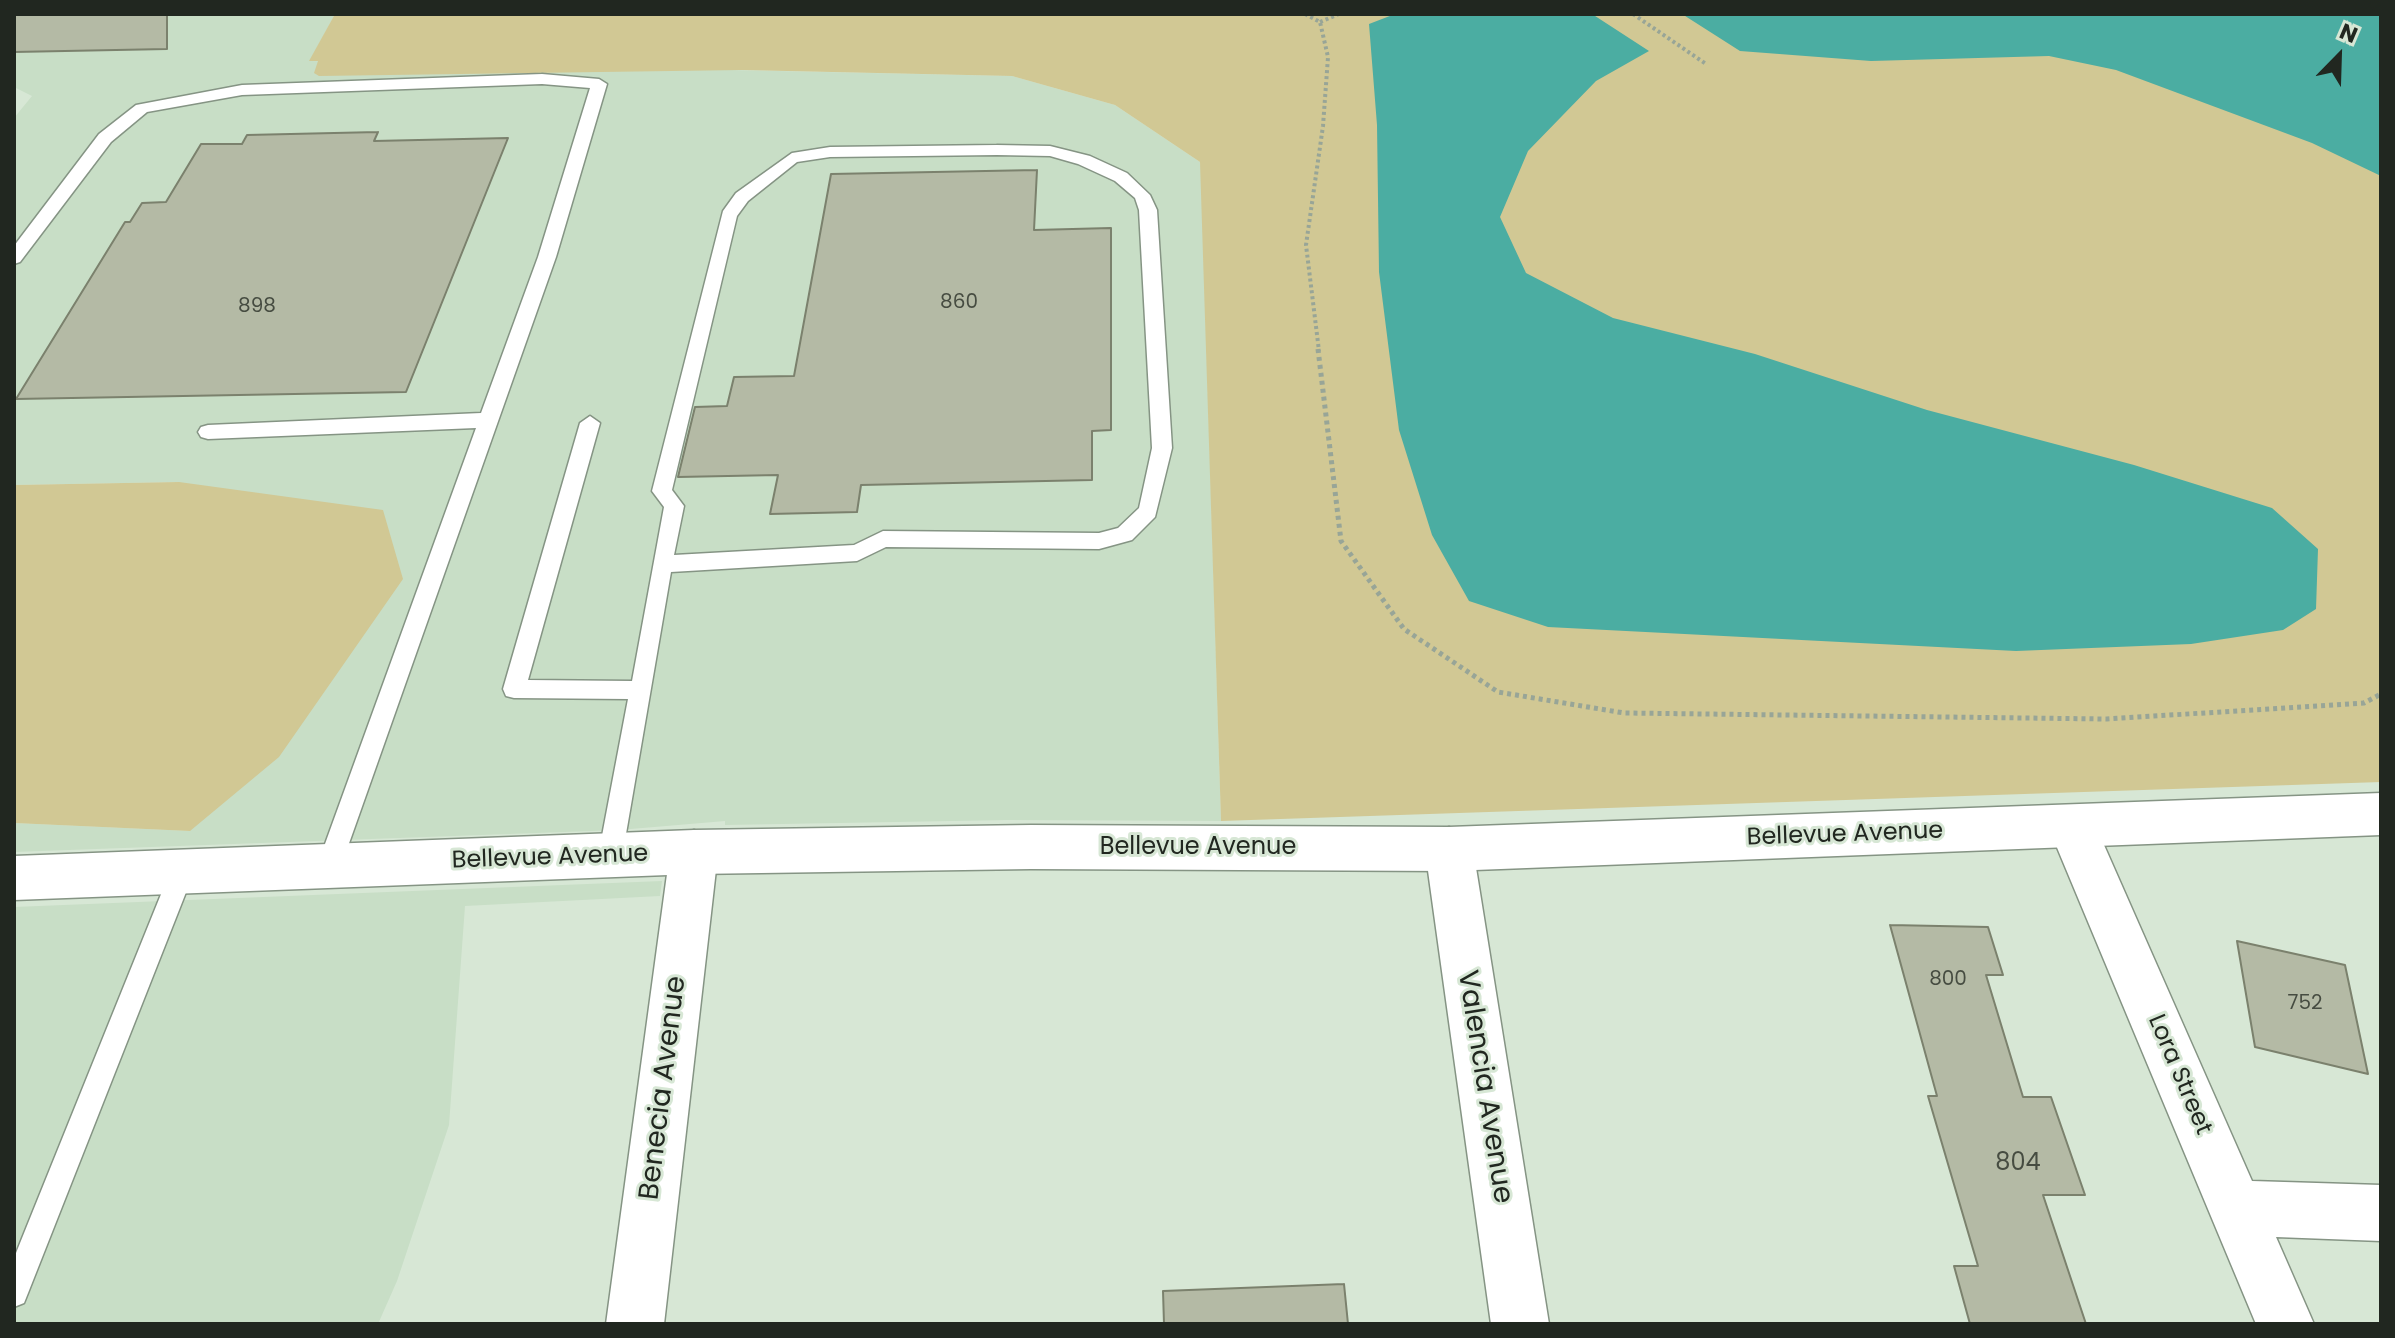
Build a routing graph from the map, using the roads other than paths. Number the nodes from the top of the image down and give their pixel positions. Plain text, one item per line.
1 (14, 258) edge
2 (487, 420) junction
3 (590, 423) dead end
4 (208, 432) dead end
5 (662, 564) junction
6 (641, 690) junction
7 (2381, 814) edge
8 (2072, 826) junction
9 (1449, 849) junction
10 (694, 852) junction
11 (610, 857) junction
12 (329, 866) junction
13 (182, 872) junction
14 (14, 878) edge
15 (2236, 1208) junction
16 (2381, 1213) edge
17 (14, 1293) edge
18 (635, 1324) edge
19 (1520, 1324) edge
20 (2285, 1324) edge

1 - 2 lane
2 - 4 lane
2 - 12 lane
3 - 6 lane
5 - 5 lane
5 - 6 lane
6 - 11 lane
7 - 8 street, Bellevue Avenue
8 - 9 street, Bellevue Avenue
8 - 15 street, Lora Street
9 - 10 street, Bellevue Avenue
9 - 19 street, Valencia Avenue
10 - 11 street, Bellevue Avenue
10 - 18 street, Benecia Avenue
11 - 12 street, Bellevue Avenue
12 - 13 street, Bellevue Avenue
13 - 14 street, Bellevue Avenue
13 - 17 lane
15 - 16 street
15 - 20 street, Lora Street

